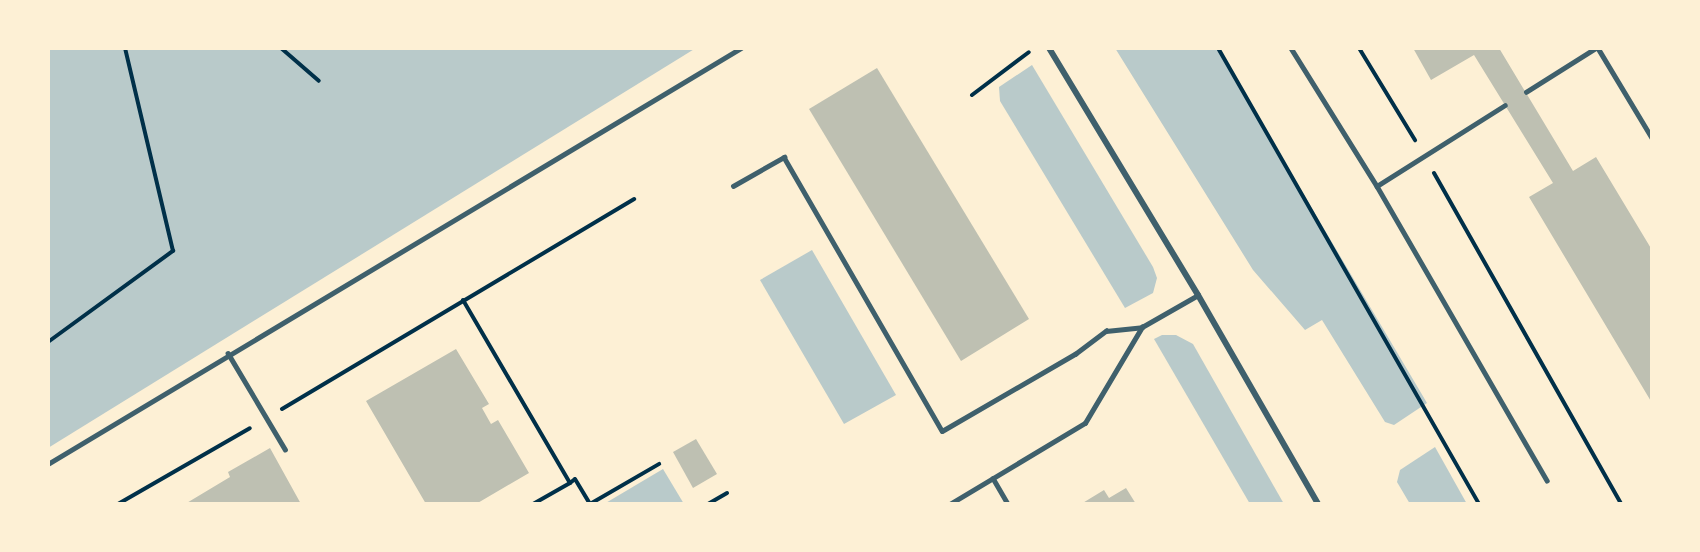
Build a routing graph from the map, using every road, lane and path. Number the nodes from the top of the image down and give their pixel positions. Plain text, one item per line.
1 (125, 48) edge
2 (281, 48) edge
3 (741, 48) edge
4 (1035, 48) edge
5 (1049, 48) edge
6 (1218, 48) edge
7 (1291, 48) edge
8 (1359, 48) edge
9 (1597, 48) edge
10 (320, 81) dead end
11 (1526, 92) dead end
12 (972, 95) dead end
13 (1505, 105) dead end
14 (1652, 138) edge
15 (1425, 156) junction
16 (733, 186) dead end
17 (1377, 186) junction
18 (634, 199) dead end
19 (1198, 295) junction
20 (463, 299) junction
21 (1143, 327) junction
22 (48, 342) edge
23 (228, 353) junction
24 (268, 418) junction
25 (285, 449) dead end
26 (48, 464) edge
27 (659, 464) dead end
28 (993, 478) junction
29 (1547, 481) dead end
30 (570, 483) junction
31 (727, 493) dead end
32 (118, 504) edge
33 (533, 504) edge
34 (590, 504) edge
35 (708, 504) edge
36 (950, 504) edge
37 (1008, 504) edge
38 (1318, 504) edge
39 (1479, 504) edge
40 (1621, 504) edge

1 - 22 path
2 - 10 path
3 - 23 lane
4 - 12 path
5 - 19 street
6 - 39 path
7 - 17 lane
8 - 15 path
9 - 11 lane
9 - 14 lane
13 - 15 lane
15 - 17 lane
15 - 40 path
16 - 21 lane
17 - 29 lane
18 - 20 path
19 - 21 lane
19 - 38 street
20 - 24 path
20 - 30 path
21 - 28 lane
23 - 24 lane
23 - 26 lane
24 - 25 lane
24 - 32 path
27 - 34 path
28 - 36 lane
28 - 37 lane
30 - 33 path
30 - 34 path
31 - 35 path

